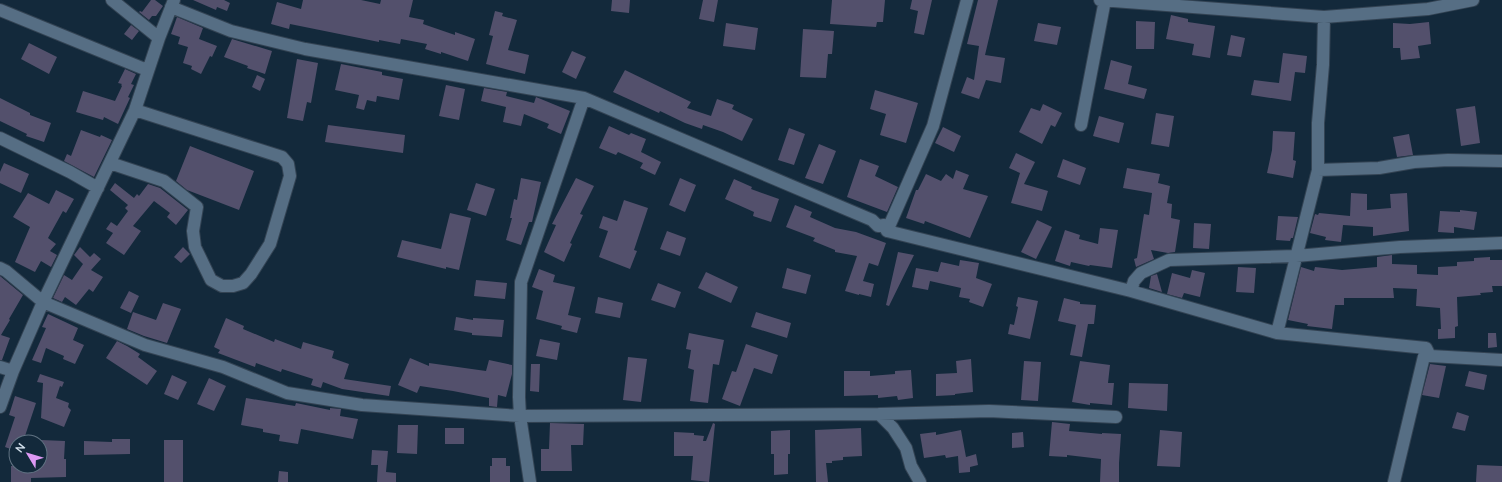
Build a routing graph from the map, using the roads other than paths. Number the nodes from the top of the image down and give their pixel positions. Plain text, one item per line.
1 (112, 0) edge
2 (967, 0) edge
3 (1103, 0) edge
4 (1473, 0) edge
5 (173, 3) edge
6 (0, 10) edge
7 (1324, 17) junction
8 (159, 38) junction
9 (147, 70) junction
10 (584, 98) junction
11 (135, 110) junction
12 (1081, 125) dead end
13 (0, 138) edge
14 (1502, 161) edge
15 (110, 163) junction
16 (1318, 170) junction
17 (98, 188) junction
18 (887, 231) junction
19 (1502, 243) edge
20 (1296, 256) junction
21 (0, 268) edge
22 (1131, 291) junction
23 (43, 302) junction
24 (1277, 333) junction
25 (1426, 348) junction
26 (1502, 360) edge
27 (0, 367) edge
28 (13, 371) junction
29 (0, 407) edge
30 (879, 414) junction
31 (520, 416) junction
32 (1116, 417) dead end
33 (530, 482) edge
34 (920, 482) edge
35 (1394, 482) edge

1 - 8 street
2 - 18 street
3 - 7 street
3 - 12 street
4 - 7 street
5 - 8 street
5 - 10 street
6 - 9 street
7 - 16 street
8 - 9 street
9 - 11 street
10 - 18 street
10 - 31 street
11 - 15 street
11 - 15 street
13 - 17 street
14 - 16 street
15 - 17 street
16 - 20 street
17 - 23 street
18 - 22 street
19 - 20 street
20 - 22 street
20 - 24 street
21 - 23 street
22 - 24 street
23 - 28 street
23 - 31 street
24 - 25 street
25 - 26 street
25 - 35 street
27 - 28 street
28 - 29 street
30 - 31 street
30 - 32 street
30 - 34 street
31 - 33 street

